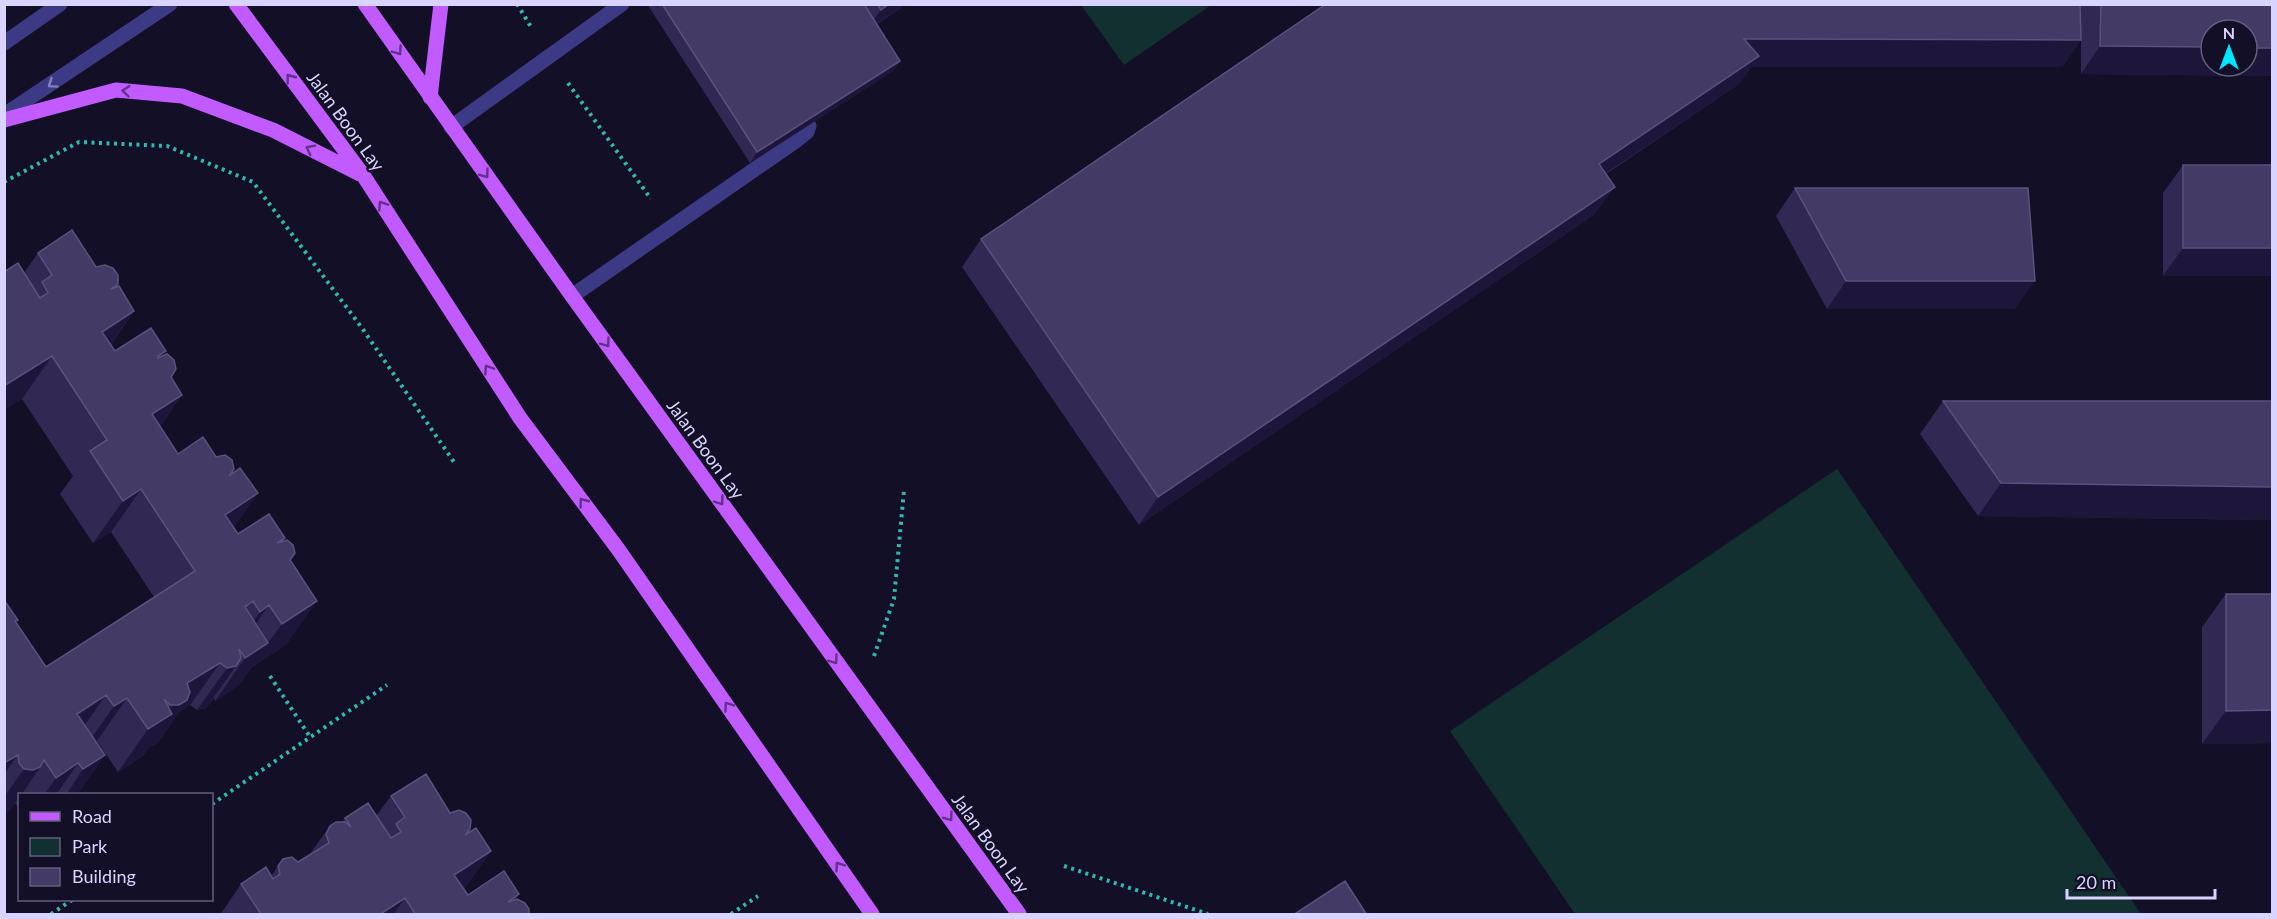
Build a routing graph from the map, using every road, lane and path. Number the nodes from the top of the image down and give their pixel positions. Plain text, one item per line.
1 (60, 4) edge
2 (170, 4) edge
3 (236, 4) edge
4 (365, 4) edge
5 (441, 4) edge
6 (517, 4) edge
7 (622, 4) edge
8 (4, 43) edge
9 (550, 57) junction
10 (430, 97) junction
11 (4, 115) edge
12 (4, 120) edge
13 (808, 126) edge
14 (451, 127) junction
15 (363, 175) junction
16 (4, 182) edge
17 (671, 228) junction
18 (572, 296) junction
19 (454, 462) dead end
20 (904, 490) dead end
21 (270, 676) dead end
22 (387, 685) dead end
23 (861, 696) junction
24 (310, 737) junction
25 (213, 803) edge
26 (1064, 866) dead end
27 (758, 896) dead end
28 (71, 901) edge
29 (51, 915) edge
30 (731, 915) edge
31 (872, 915) edge
32 (1019, 915) edge
33 (1208, 915) edge

1 - 8 street
2 -> 11 street
15 -> 3 main road, Jalan Boon Lay
4 -> 10 main road, Jalan Boon Lay
5 - 10 main road
6 - 9 path
7 - 9 street
9 - 14 street
9 - 17 path
10 - 14 main road, Jalan Boon Lay
15 -> 12 main road
13 - 17 street
14 -> 18 main road, Jalan Boon Lay
31 -> 15 main road, Jalan Boon Lay
16 - 19 path
17 - 18 street
18 -> 23 main road, Jalan Boon Lay
20 - 23 path
21 - 24 path
22 - 24 path
23 -> 32 main road, Jalan Boon Lay
24 - 25 path
26 - 33 path
27 - 30 path
28 - 29 path

